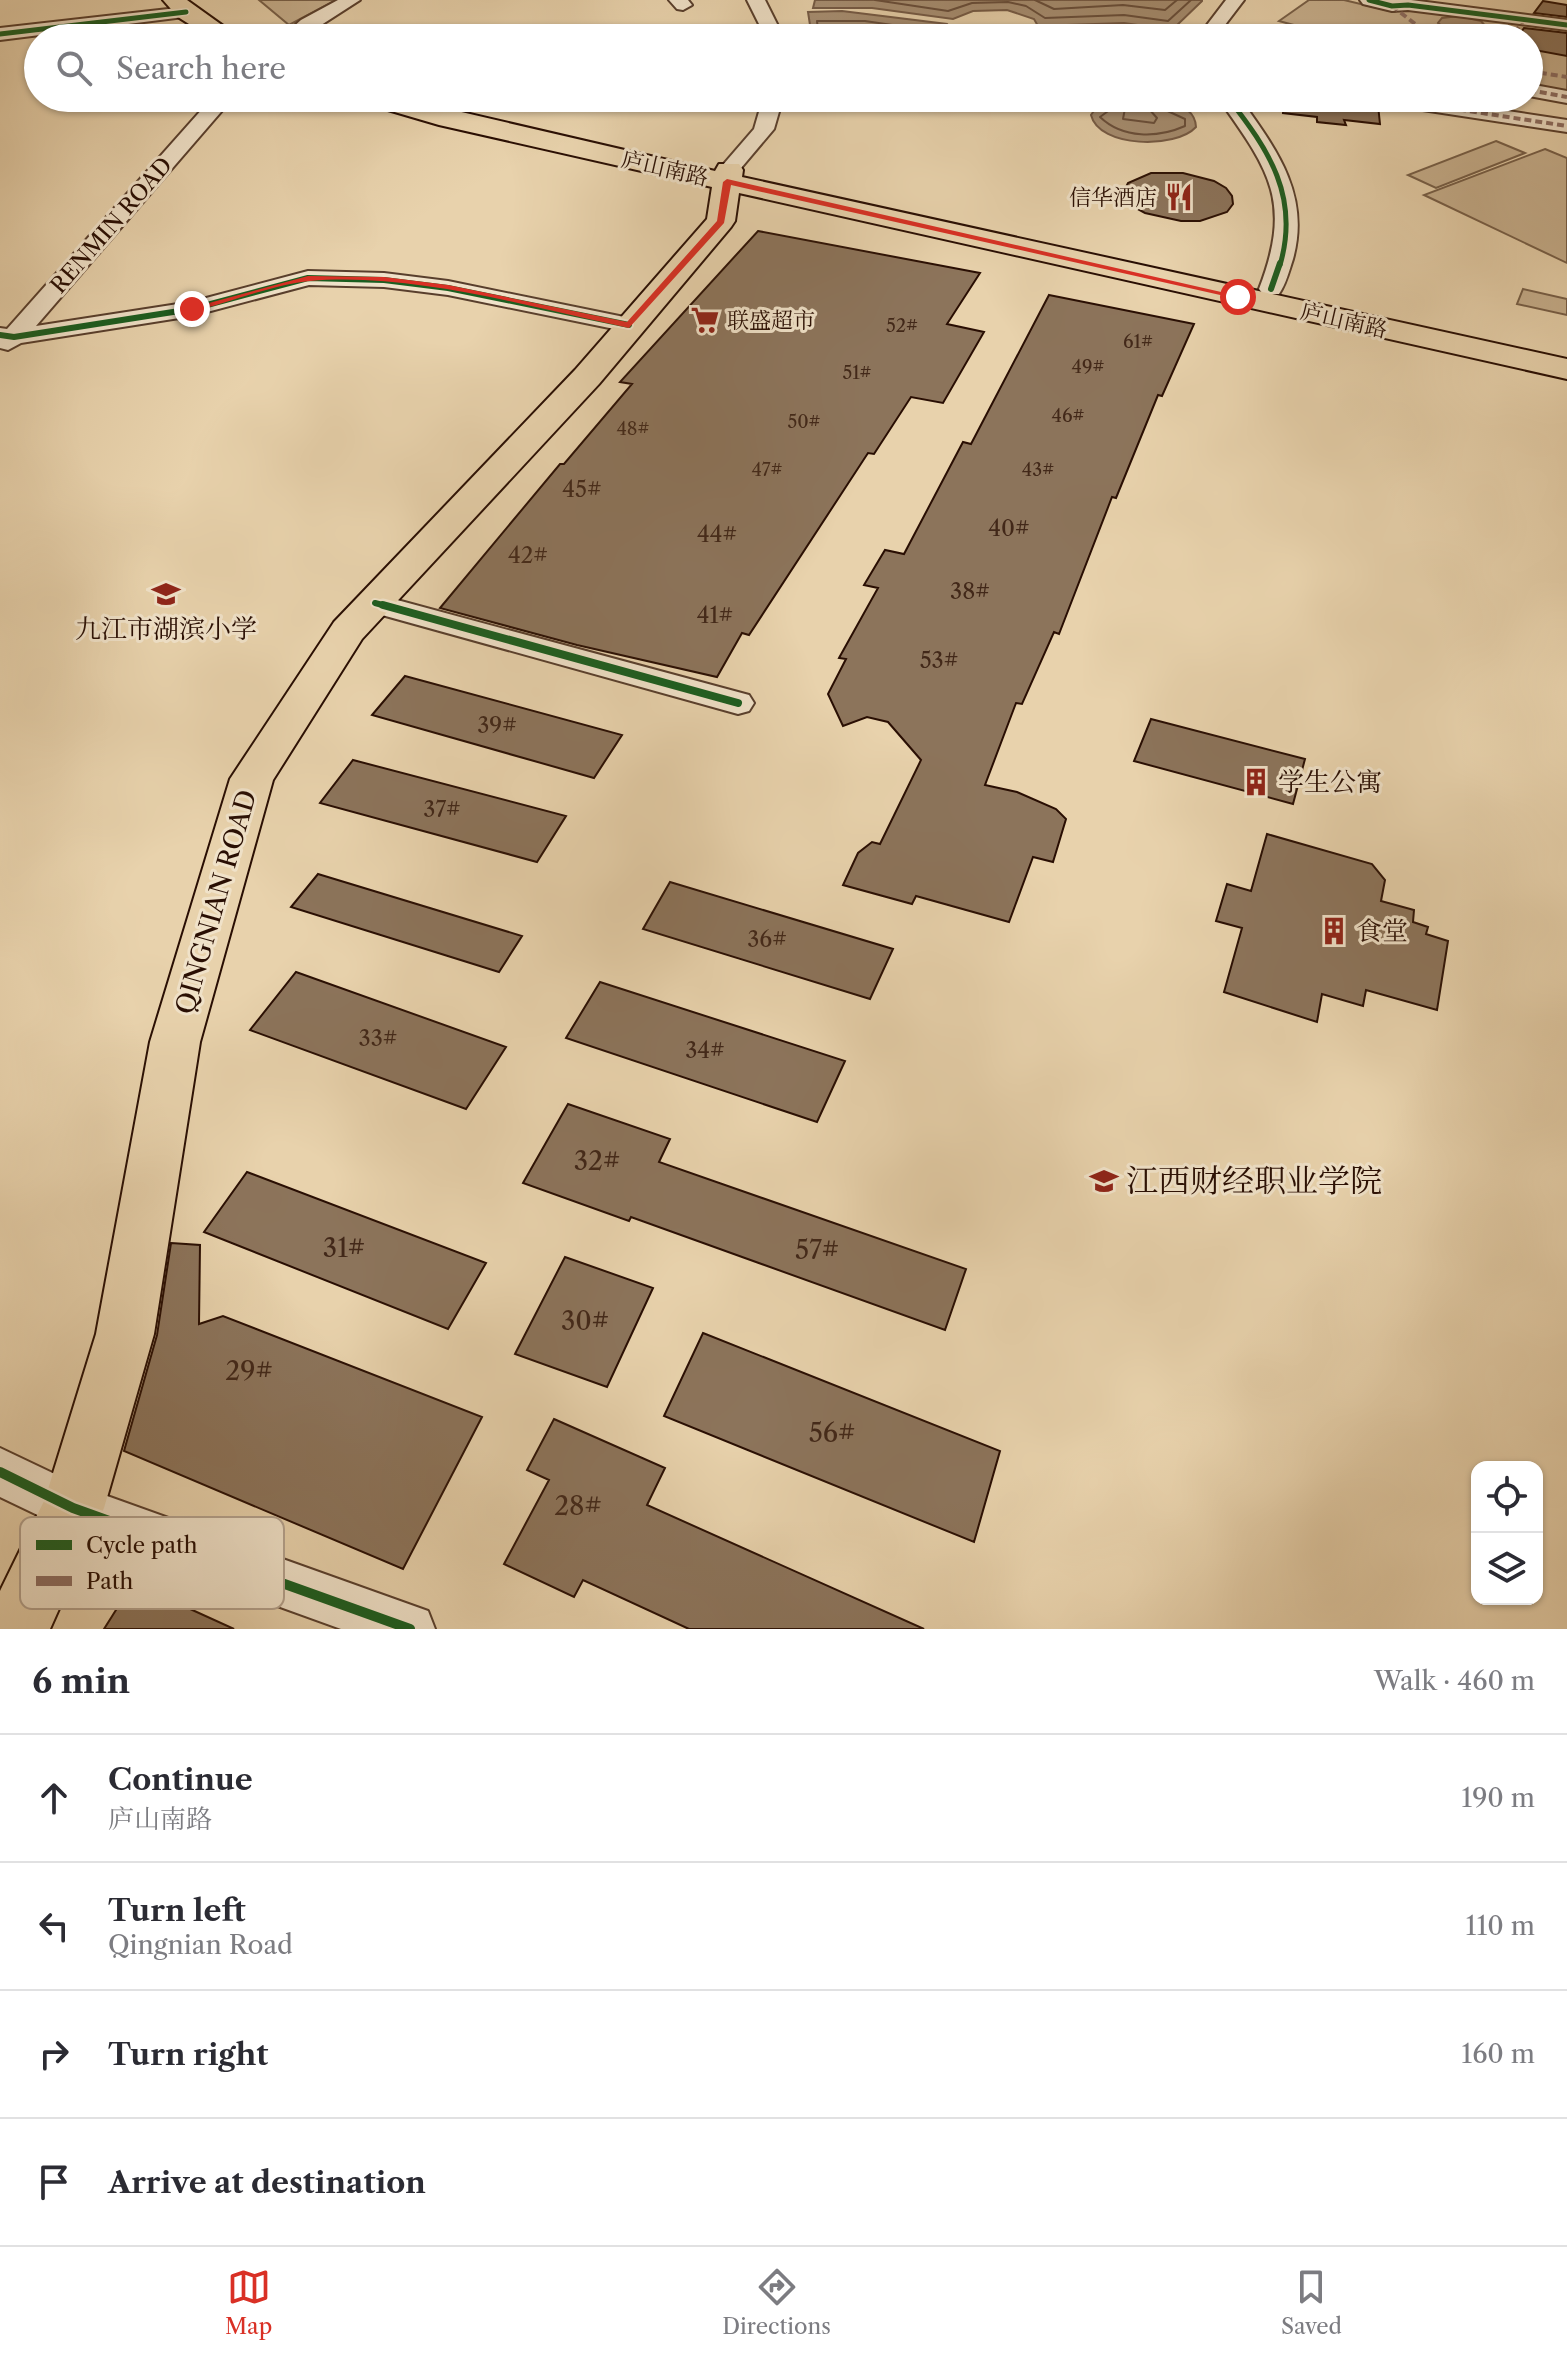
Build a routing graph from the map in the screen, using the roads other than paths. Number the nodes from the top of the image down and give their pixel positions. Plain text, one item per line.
1 (209, 0) edge
2 (351, 0) edge
3 (756, 0) edge
4 (1235, 0) edge
5 (1369, 0) edge
6 (180, 6) edge
7 (64, 24) edge
8 (217, 24) edge
9 (229, 24) edge
10 (307, 24) edge
11 (768, 24) edge
12 (1217, 24) edge
13 (1567, 25) edge
14 (24, 30) edge
15 (0, 34) edge
16 (1543, 93) edge
17 (1567, 97) edge
18 (210, 112) edge
19 (422, 112) edge
20 (472, 112) edge
21 (772, 112) edge
22 (1241, 112) edge
23 (1475, 112) edge
24 (1567, 126) edge
25 (728, 176) junction
26 (1271, 289) junction
27 (629, 325) junction
28 (5, 341) edge
29 (1567, 354) edge
30 (1567, 369) edge
31 (375, 603) junction
32 (738, 703) dead end
33 (0, 1472) edge
34 (73, 1508) junction
35 (69, 1517) edge
36 (98, 1517) edge
37 (284, 1584) edge
38 (25, 1609) edge
39 (16, 1629) edge
40 (410, 1629) edge

1 - 9 main road
2 - 10 street
3 - 11 street
4 - 12 street
5 - 13 street
6 - 7 street
6 - 8 main road
14 - 15 street
16 - 17 street
18 - 28 street, RENMIN ROAD
19 - 25 main road, 庐山南路
20 - 25 main road, 庐山南路
21 - 25 street
22 - 26 street
23 - 24 street
25 - 26 main road, 庐山南路
25 - 27 main road, QINGNIAN ROAD
25 - 30 main road, 庐山南路
26 - 29 main road, 庐山南路
27 - 28 street
27 - 31 main road, QINGNIAN ROAD
31 - 32 street
31 - 34 main road, QINGNIAN ROAD
33 - 34 street
34 - 35 main road, QINGNIAN ROAD
34 - 36 street
37 - 40 street
38 - 39 main road, QINGNIAN ROAD

